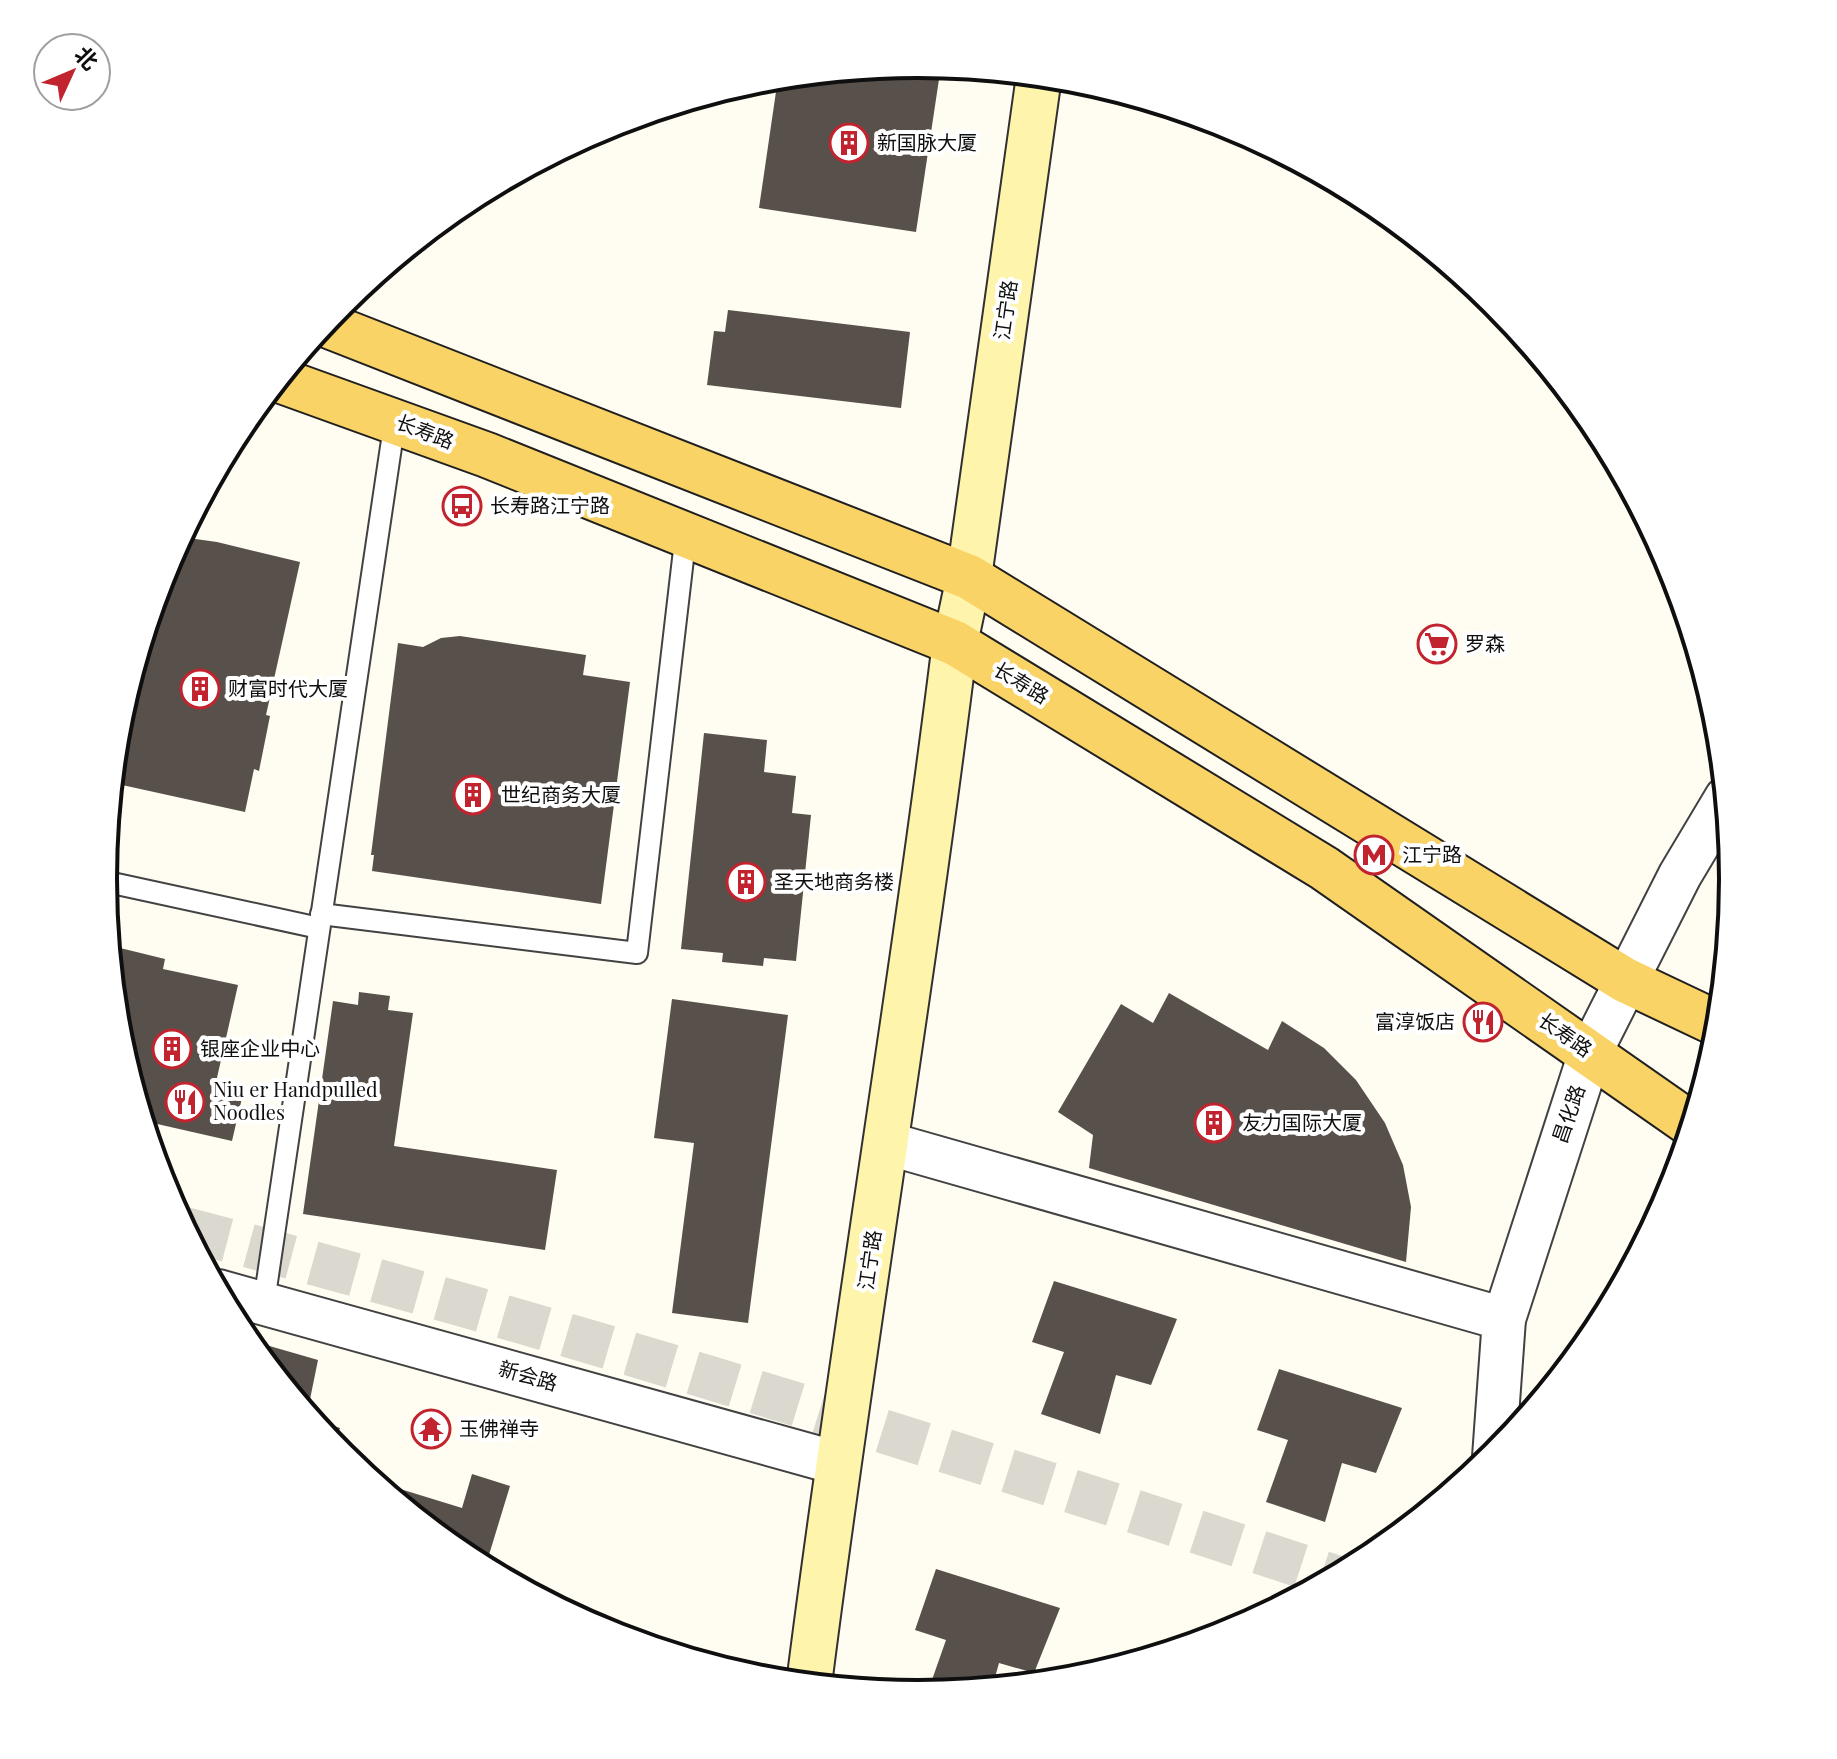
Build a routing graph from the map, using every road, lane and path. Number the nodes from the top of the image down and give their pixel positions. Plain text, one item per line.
1 (1037, 87) edge
2 (337, 329) edge
3 (290, 384) edge
4 (395, 420) junction
5 (686, 533) junction
6 (969, 577) junction
7 (955, 643) junction
8 (1717, 815) edge
9 (117, 884) edge
10 (320, 921) junction
11 (1625, 980) junction
12 (1708, 1019) edge
13 (1702, 1047) edge
14 (1590, 1053) junction
15 (1683, 1119) edge
16 (886, 1143) junction
17 (233, 1295) edge
18 (264, 1302) junction
19 (1504, 1319) junction
20 (1496, 1435) edge
21 (837, 1463) junction
22 (810, 1673) edge

1 - 6 main road, 江宁路
2 - 6 main road
3 - 4 main road, 长寿路
4 - 5 main road, 长寿路
4 - 10 lane
5 - 7 main road, 长寿路
5 - 10 lane
6 - 7 main road, 江宁路
6 - 11 main road
7 - 14 main road, 长寿路
7 - 16 main road, 江宁路
8 - 11 street, 昌化路
9 - 10 lane
10 - 18 lane
11 - 12 main road
11 - 13 main road
11 - 14 street, 昌化路
14 - 15 main road, 长寿路
14 - 19 street, 昌化路
16 - 19 street
16 - 21 main road, 江宁路
17 - 18 street, 新会路
18 - 21 street, 新会路
19 - 20 street, 昌化路
21 - 22 main road, 江宁路

